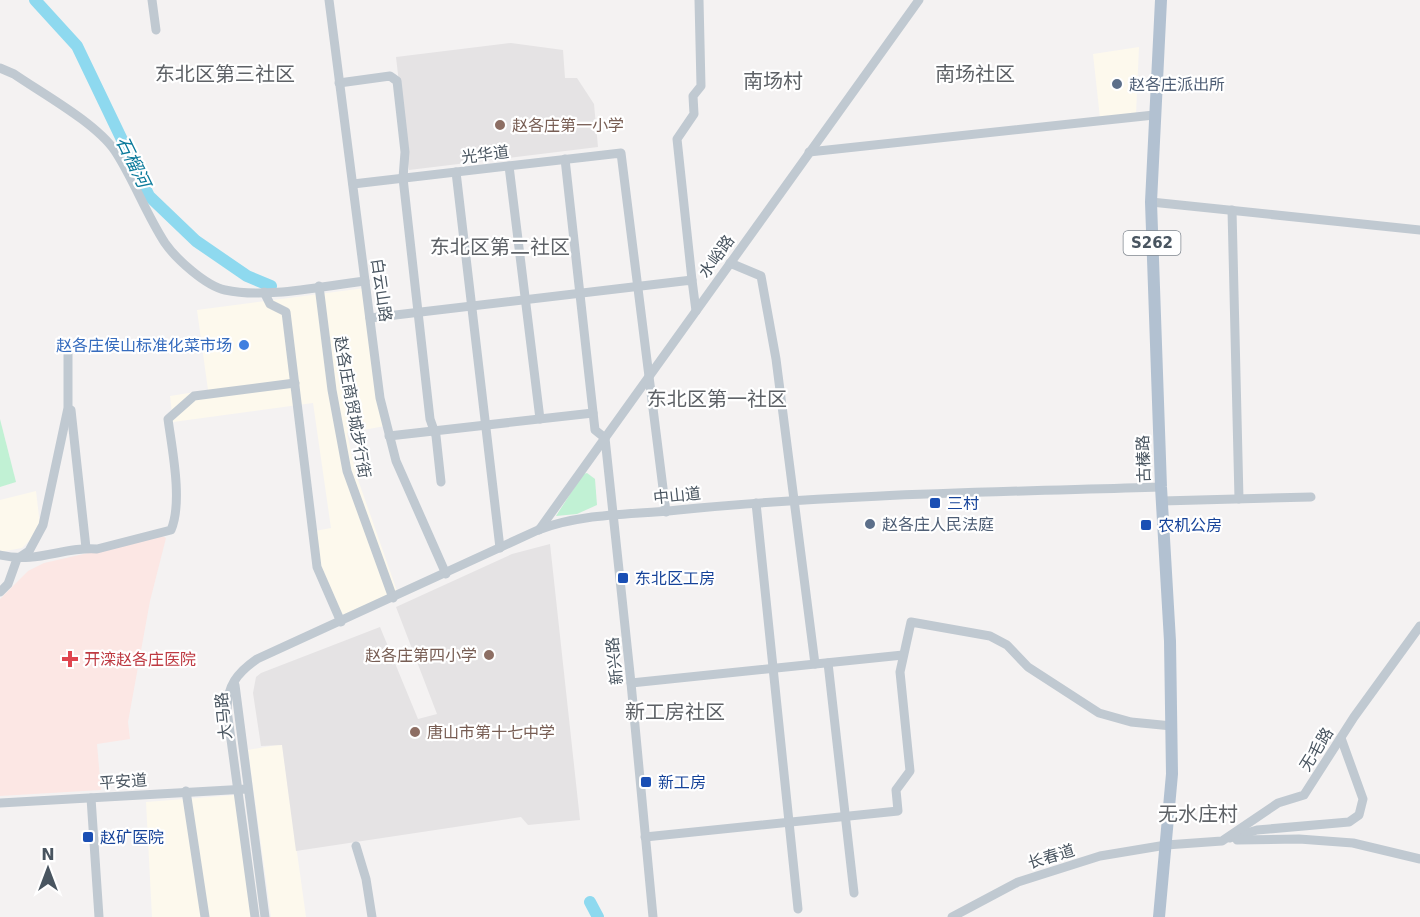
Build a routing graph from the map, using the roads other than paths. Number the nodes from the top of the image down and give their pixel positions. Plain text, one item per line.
1 (152, 0) edge
2 (328, 0) edge
3 (699, 0) edge
4 (919, 0) edge
5 (1161, 0) edge
6 (156, 30) dead end
7 (0, 68) edge
8 (339, 83) junction
9 (1154, 115) junction
10 (809, 153) junction
11 (565, 159) junction
12 (509, 166) junction
13 (456, 172) junction
14 (403, 178) junction
15 (352, 184) junction
16 (1151, 202) junction
17 (1232, 210) junction
18 (1420, 230) edge
19 (730, 263) junction
20 (692, 280) junction
21 (365, 281) junction
22 (319, 286) junction
23 (638, 287) junction
24 (264, 292) junction
25 (579, 294) junction
26 (525, 300) junction
27 (472, 306) junction
28 (696, 311) junction
29 (420, 312) junction
30 (370, 318) junction
31 (68, 352) dead end
32 (649, 376) junction
33 (295, 383) junction
34 (70, 397) junction
35 (593, 413) junction
36 (540, 419) junction
37 (486, 425) junction
38 (434, 431) junction
39 (389, 436) junction
40 (604, 438) junction
41 (441, 482) dead end
42 (1161, 487) junction
43 (1311, 497) dead end
44 (1239, 499) junction
45 (795, 501) junction
46 (1162, 501) junction
47 (756, 503) junction
48 (666, 512) junction
49 (614, 517) junction
50 (538, 530) junction
51 (86, 548) junction
52 (500, 548) junction
53 (0, 555) edge
54 (16, 559) junction
55 (446, 573) junction
56 (0, 592) edge
57 (393, 598) junction
58 (341, 622) junction
59 (1420, 626) edge
60 (903, 655) junction
61 (828, 663) junction
62 (815, 664) junction
63 (773, 669) junction
64 (235, 680) joint
65 (632, 683) junction
66 (1172, 726) junction
67 (1341, 738) junction
68 (242, 788) junction
69 (186, 791) junction
70 (91, 798) junction
71 (0, 803) edge
72 (845, 816) junction
73 (789, 822) junction
74 (645, 837) junction
75 (1222, 841) junction
76 (1166, 845) junction
77 (356, 846) dead end
78 (1420, 859) edge
79 (854, 893) dead end
80 (798, 909) dead end
81 (99, 917) edge
82 (205, 917) edge
83 (255, 917) edge
84 (265, 917) edge
85 (372, 917) edge
86 (653, 917) edge
87 (952, 917) edge
88 (1159, 917) edge

1 - 6 street
2 - 8 street, 白云山路
3 - 20 street
4 - 10 street, 水峪路
5 - 9 main road, 古榛路 / S262
7 - 24 street
8 - 14 street
8 - 15 street, 白云山路
9 - 10 street
9 - 16 main road, 古榛路 / S262
10 - 19 street, 水峪路
11 - 12 street, 光华道
11 - 23 street, 光华道
11 - 25 street, 新兴路
12 - 13 street, 光华道
12 - 26 street
13 - 14 street, 光华道
13 - 27 street
14 - 15 street, 光华道
14 - 29 street
15 - 21 street, 白云山路
16 - 17 street
16 - 42 main road, 古榛路 / S262
17 - 18 street
17 - 44 street
19 - 28 street, 水峪路
19 - 45 street
20 - 23 street
20 - 28 street
21 - 22 street
21 - 30 street, 白云山路
22 - 24 street
22 - 57 street, 赵各庄商贸城步行街
23 - 25 street
23 - 32 street
24 - 33 street
25 - 26 street
25 - 35 street, 新兴路
26 - 27 street
26 - 36 street
27 - 29 street
27 - 37 street
28 - 32 street, 水峪路
29 - 30 street
29 - 38 street
30 - 39 street, 白云山路
31 - 34 street
32 - 40 street, 水峪路
32 - 48 street
33 - 51 street
33 - 58 street
34 - 51 street
34 - 54 street
35 - 36 street
35 - 40 street, 新兴路
36 - 37 street
37 - 38 street
37 - 52 street
38 - 39 street
38 - 41 street
39 - 55 street, 白云山路
40 - 49 street, 新兴路
40 - 50 street, 水峪路
42 - 45 street, 中山道
42 - 46 main road, 古榛路 / S262
43 - 44 street
44 - 46 street
45 - 47 street, 中山道
45 - 62 street
46 - 66 main road, 古榛路 / S262
47 - 48 street, 中山道
47 - 63 street
48 - 49 street, 中山道
49 - 50 street, 中山道
49 - 65 street, 新兴路
50 - 52 street, 中山道
51 - 54 street
52 - 55 street, 中山道
53 - 54 street
54 - 56 street
55 - 57 street, 中山道
57 - 58 street, 中山道
58 - 64 street, 中山道
59 - 67 street, 无毛路
60 - 61 street
60 - 66 street
60 - 72 street
61 - 62 street
61 - 72 street
62 - 63 street
63 - 65 street
63 - 73 street
64 - 68 street, 大马路
65 - 74 street, 新兴路
66 - 76 main road, 古榛路 / S262
67 - 75 street, 无毛路
67 - 75 street
68 - 69 street, 平安道
68 - 83 street, 大马路
68 - 84 street, 大马路
69 - 70 street, 平安道
69 - 82 street
70 - 71 street, 平安道
70 - 81 street
72 - 73 street
72 - 79 street
73 - 74 street
73 - 80 street
74 - 86 street, 新兴路
75 - 76 street
75 - 78 street
76 - 87 street, 长春道
76 - 88 main road, 古榛路 / S262
77 - 85 street

